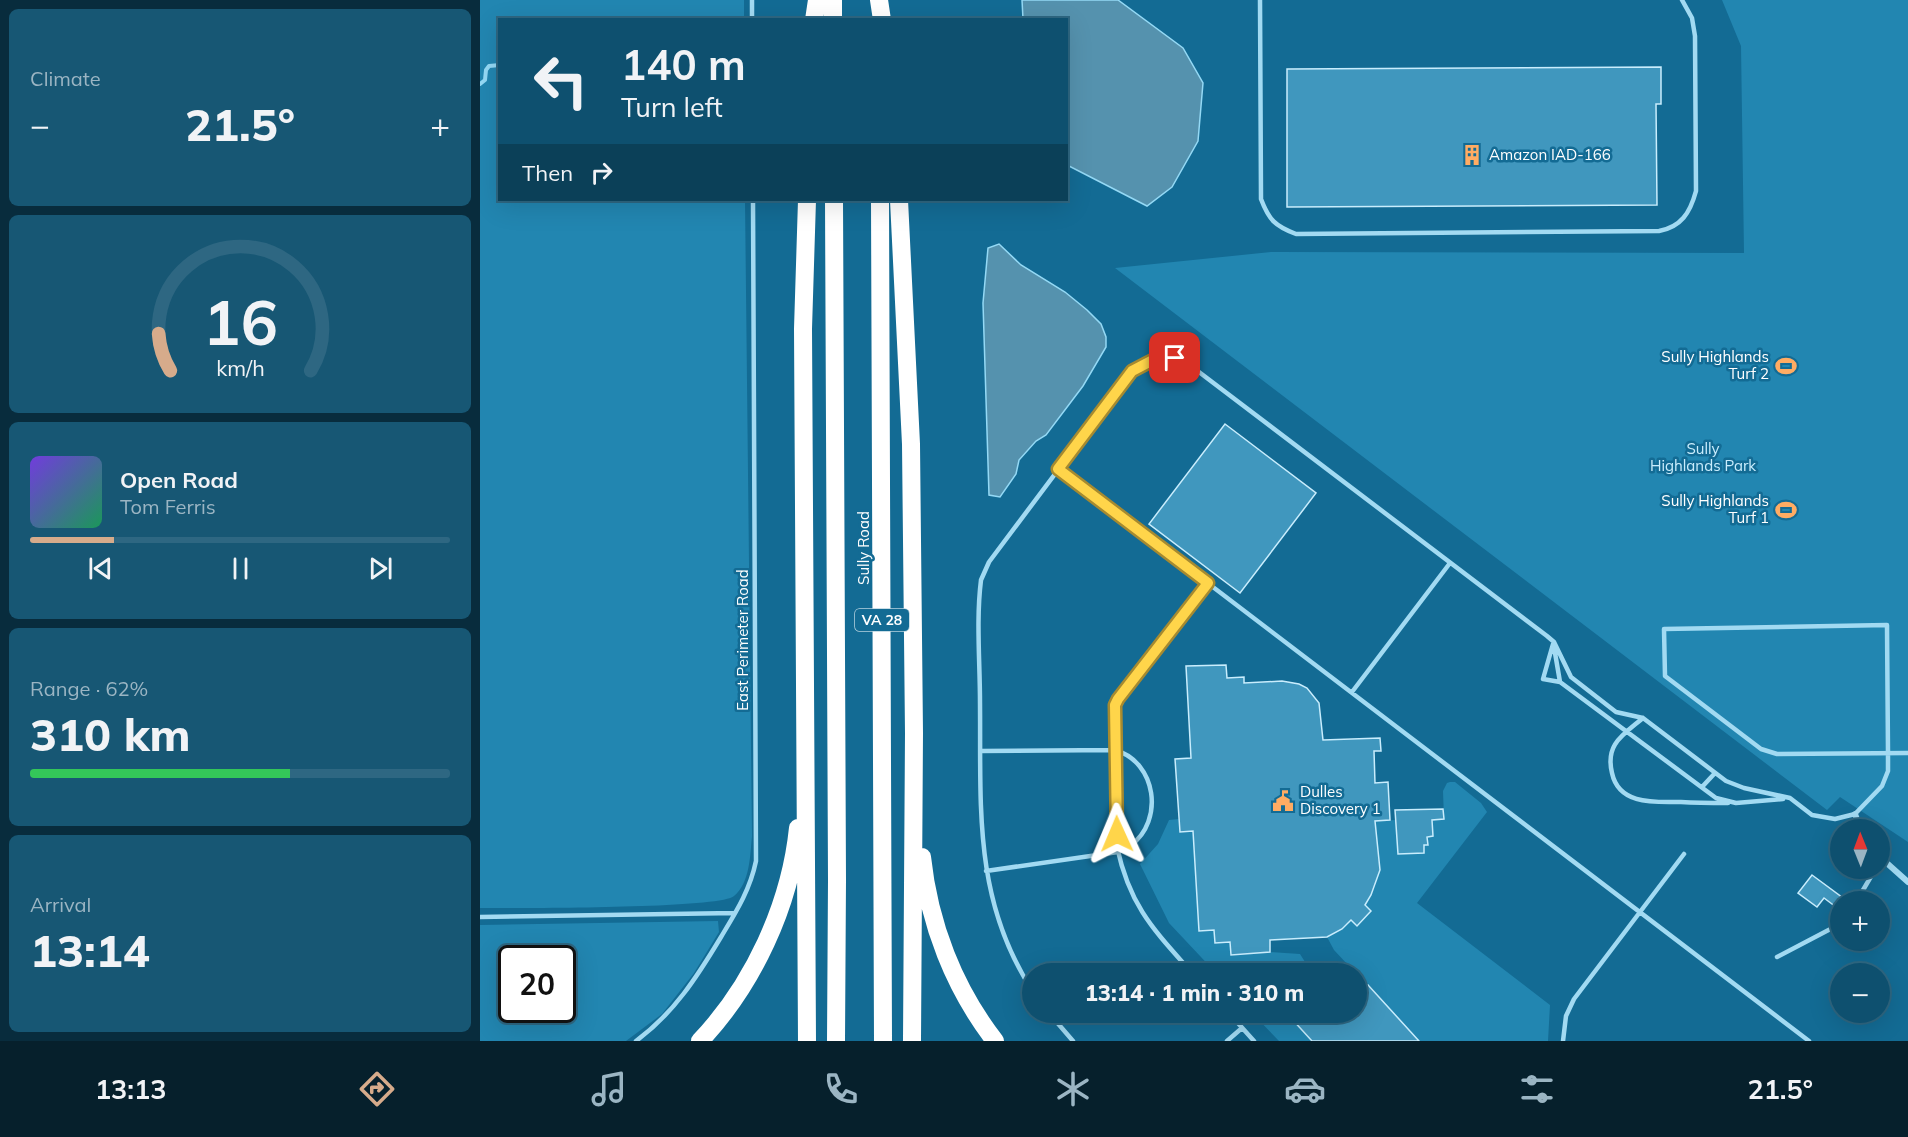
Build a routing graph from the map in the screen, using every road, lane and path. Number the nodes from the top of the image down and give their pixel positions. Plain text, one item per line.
1 (752, 0) edge
2 (817, 0) edge
3 (833, 0) edge
4 (879, 0) edge
5 (1260, 0) edge
6 (1682, 0) edge
7 (752, 18) edge
8 (814, 18) edge
9 (833, 18) edge
10 (880, 18) edge
11 (753, 201) edge
12 (807, 201) edge
13 (834, 201) edge
14 (880, 201) edge
15 (899, 201) edge
16 (1058, 469) junction
17 (1450, 563) junction
18 (1208, 583) junction
19 (1554, 642) junction
20 (1560, 682) junction
21 (1352, 692) junction
22 (806, 704) junction
23 (1643, 718) junction
24 (1627, 732) junction
25 (914, 733) junction
26 (1115, 750) junction
27 (980, 751) junction
28 (1888, 753) junction
29 (1908, 753) edge
30 (1715, 773) junction
31 (1702, 788) junction
32 (1790, 798) junction
33 (1736, 803) junction
34 (1855, 814) junction
35 (1857, 819) edge
36 (1118, 852) junction
37 (1683, 854) dead end
38 (1890, 867) edge
39 (986, 871) junction
40 (1908, 882) edge
41 (1640, 912) junction
42 (735, 913) junction
43 (480, 917) edge
44 (1830, 929) edge
45 (1777, 957) dead end
46 (1183, 963) edge
47 (1022, 972) edge
48 (1057, 1023) edge
49 (1238, 1023) edge
50 (1242, 1028) junction
51 (636, 1041) edge
52 (700, 1041) edge
53 (807, 1041) edge
54 (836, 1041) edge
55 (883, 1041) edge
56 (912, 1041) edge
57 (995, 1041) edge
58 (1073, 1041) edge
59 (1227, 1041) edge
60 (1254, 1041) edge
61 (1563, 1041) edge
62 (1809, 1041) edge

1 - 7 lane
2 - 8 highway
3 - 9 highway
4 - 10 highway
5 - 6 lane
11 - 42 lane, East Perimeter Road
12 - 22 highway
13 - 54 highway, Sully Road / VA 28
14 - 55 highway, Sully Road / VA 28
15 - 25 highway
16 - 17 lane
16 - 18 lane
16 - 27 lane
17 - 19 lane
17 - 21 lane
18 - 21 lane
18 - 26 lane
19 - 20 lane
19 - 20 lane
19 - 23 lane
20 - 24 lane
21 - 41 lane
22 - 52 highway
22 - 53 highway
23 - 24 lane
23 - 30 lane
24 - 31 lane
24 - 33 lane
25 - 56 highway
25 - 57 highway
26 - 27 lane
26 - 36 lane
26 - 36 lane
27 - 39 lane
28 - 28 lane
28 - 29 lane
28 - 34 lane
30 - 31 lane
30 - 32 lane
31 - 33 lane
32 - 33 lane
32 - 34 lane
34 - 35 street
36 - 39 lane
36 - 46 lane
37 - 41 lane
38 - 40 street
39 - 47 lane
41 - 61 lane
41 - 62 lane
42 - 43 lane
42 - 51 lane, East Perimeter Road
44 - 45 lane
48 - 58 lane
49 - 50 lane
50 - 59 lane
50 - 60 lane

